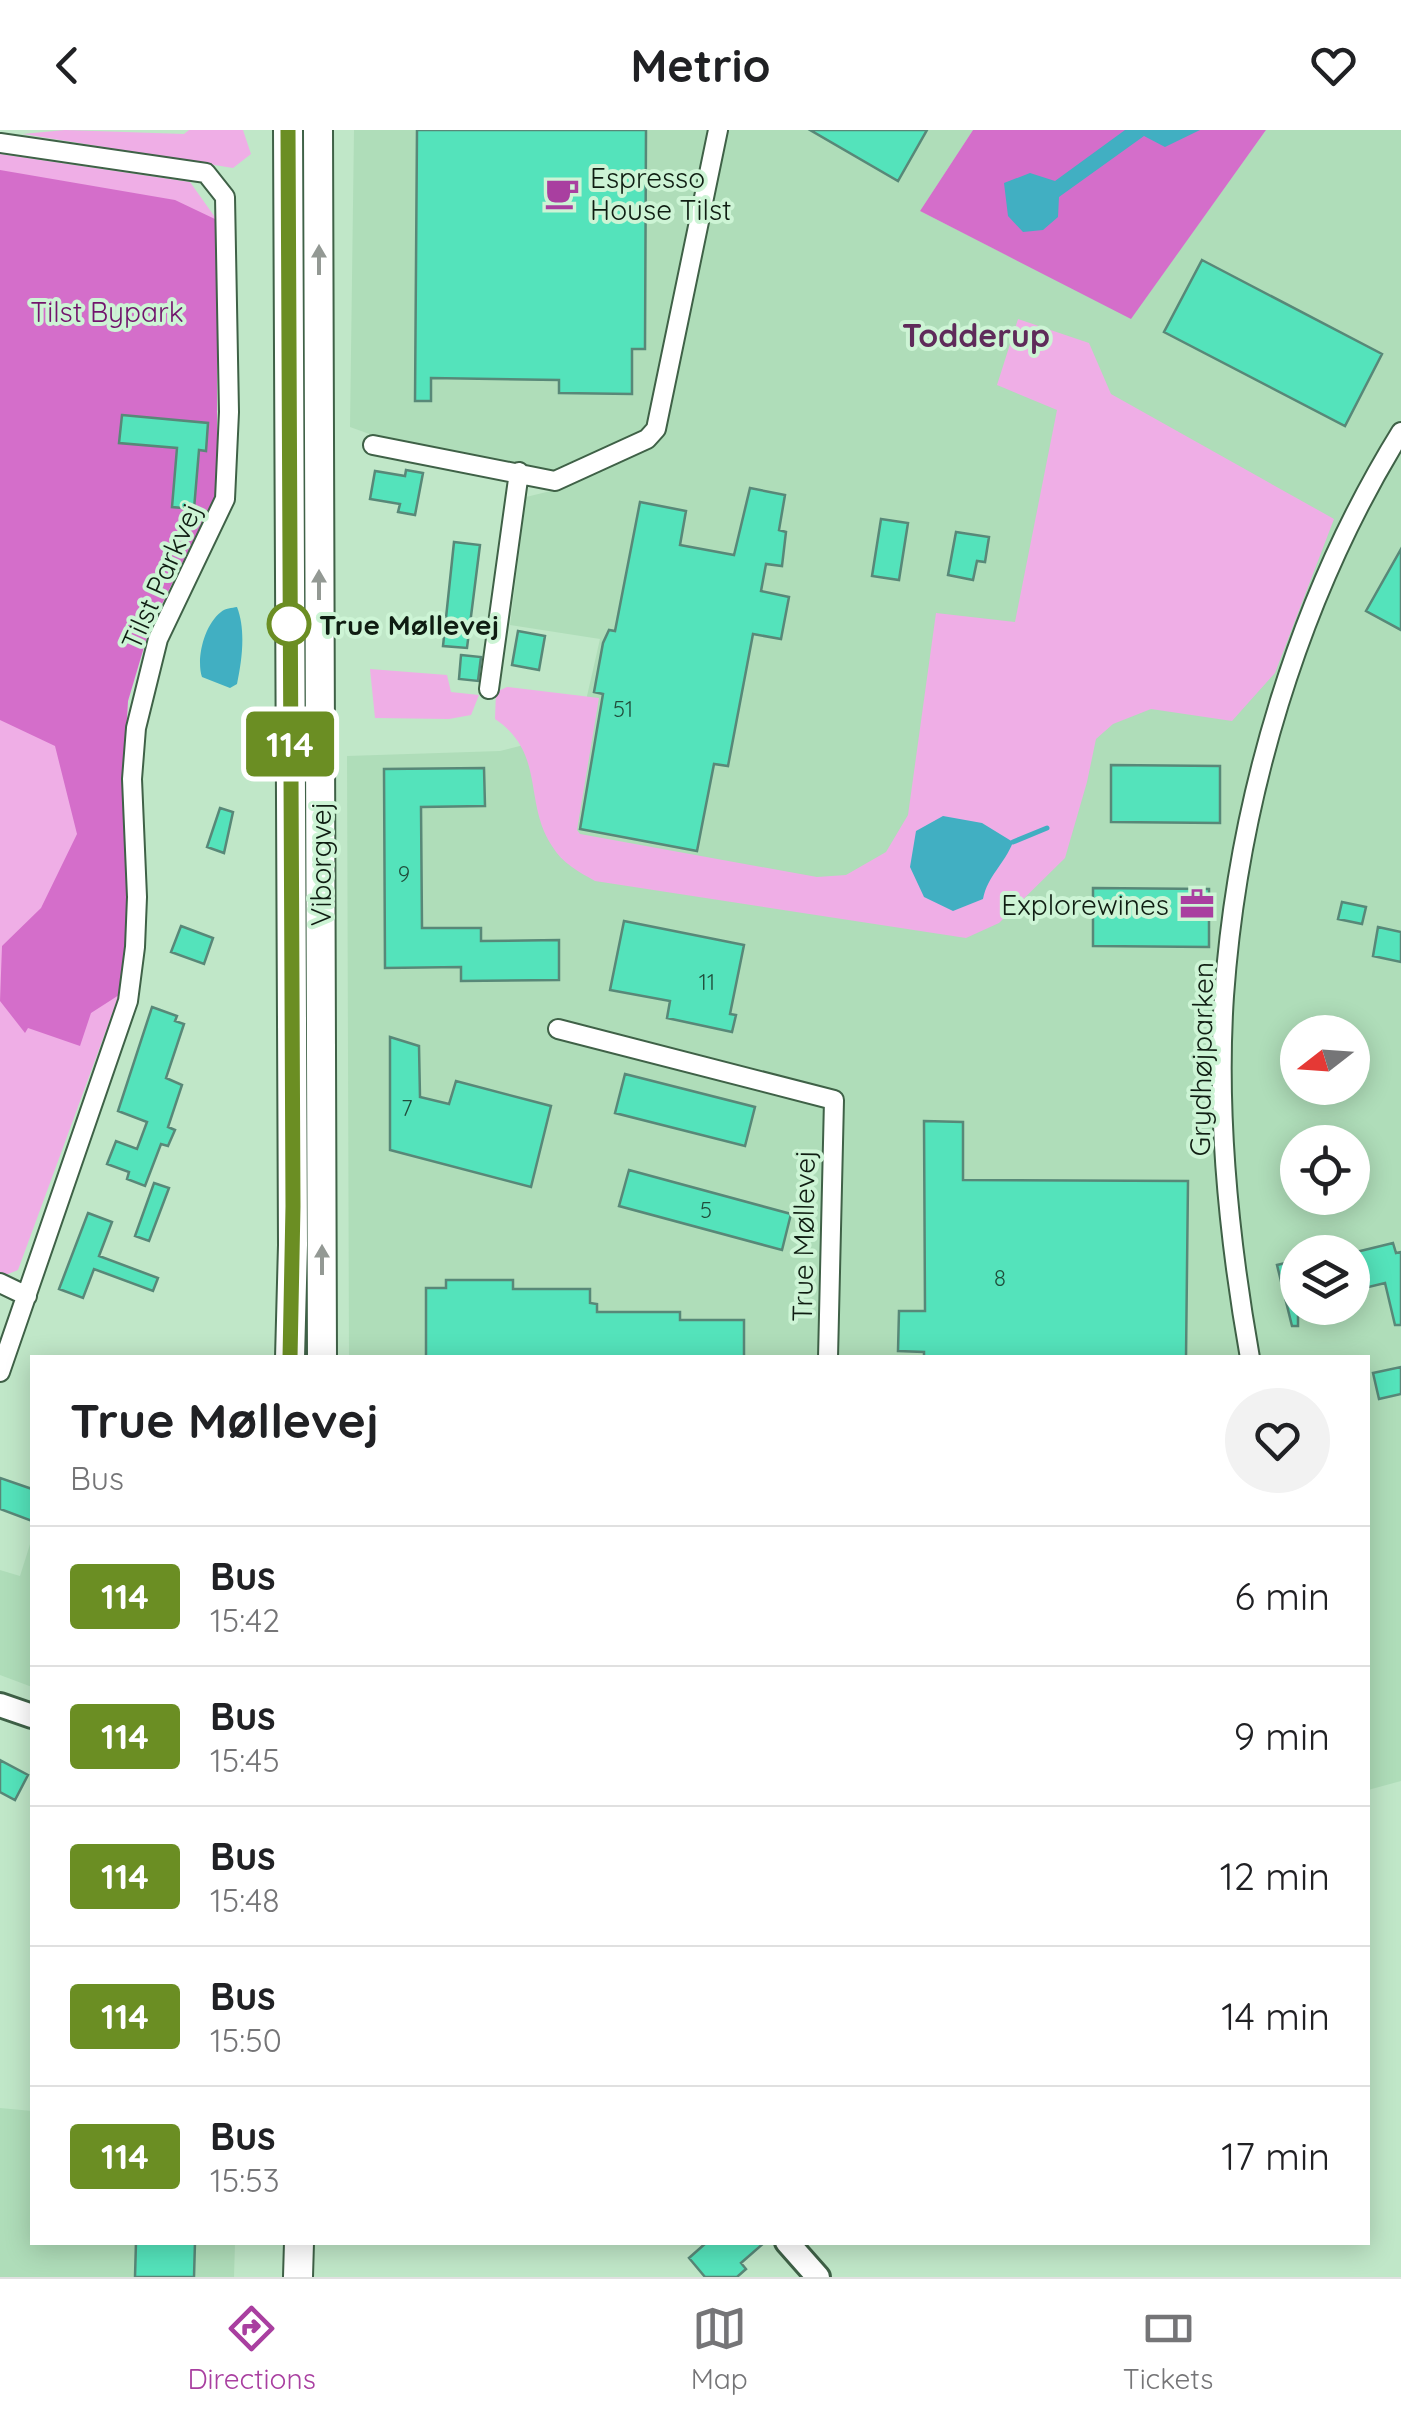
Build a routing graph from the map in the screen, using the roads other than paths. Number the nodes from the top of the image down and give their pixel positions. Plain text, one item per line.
1 (288, 130) edge
2 (318, 130) edge
3 (718, 130) edge
4 (0, 143) edge
5 (1401, 432) edge
6 (372, 446) dead end
7 (519, 472) junction
8 (489, 688) dead end
9 (558, 1029) dead end
10 (0, 1283) edge
11 (28, 1296) junction
12 (290, 1355) edge
13 (322, 1355) edge
14 (828, 1355) edge
15 (1249, 1355) edge
16 (0, 1372) edge
17 (0, 1705) edge
18 (30, 1715) edge
19 (299, 2245) edge
20 (790, 2245) edge
21 (298, 2277) edge
22 (818, 2277) edge

1 - 12 main road, Viborgvej
13 -> 2 main road, Viborgvej
3 - 7 street
4 - 11 street, Tilst Parkvej
5 - 15 street, Grydhøjparken
6 - 7 street
7 - 8 street
9 - 14 street, True Møllevej
10 - 11 street
11 - 16 street, Tilst Parkvej
17 - 18 street
19 - 21 main road
20 - 22 street

